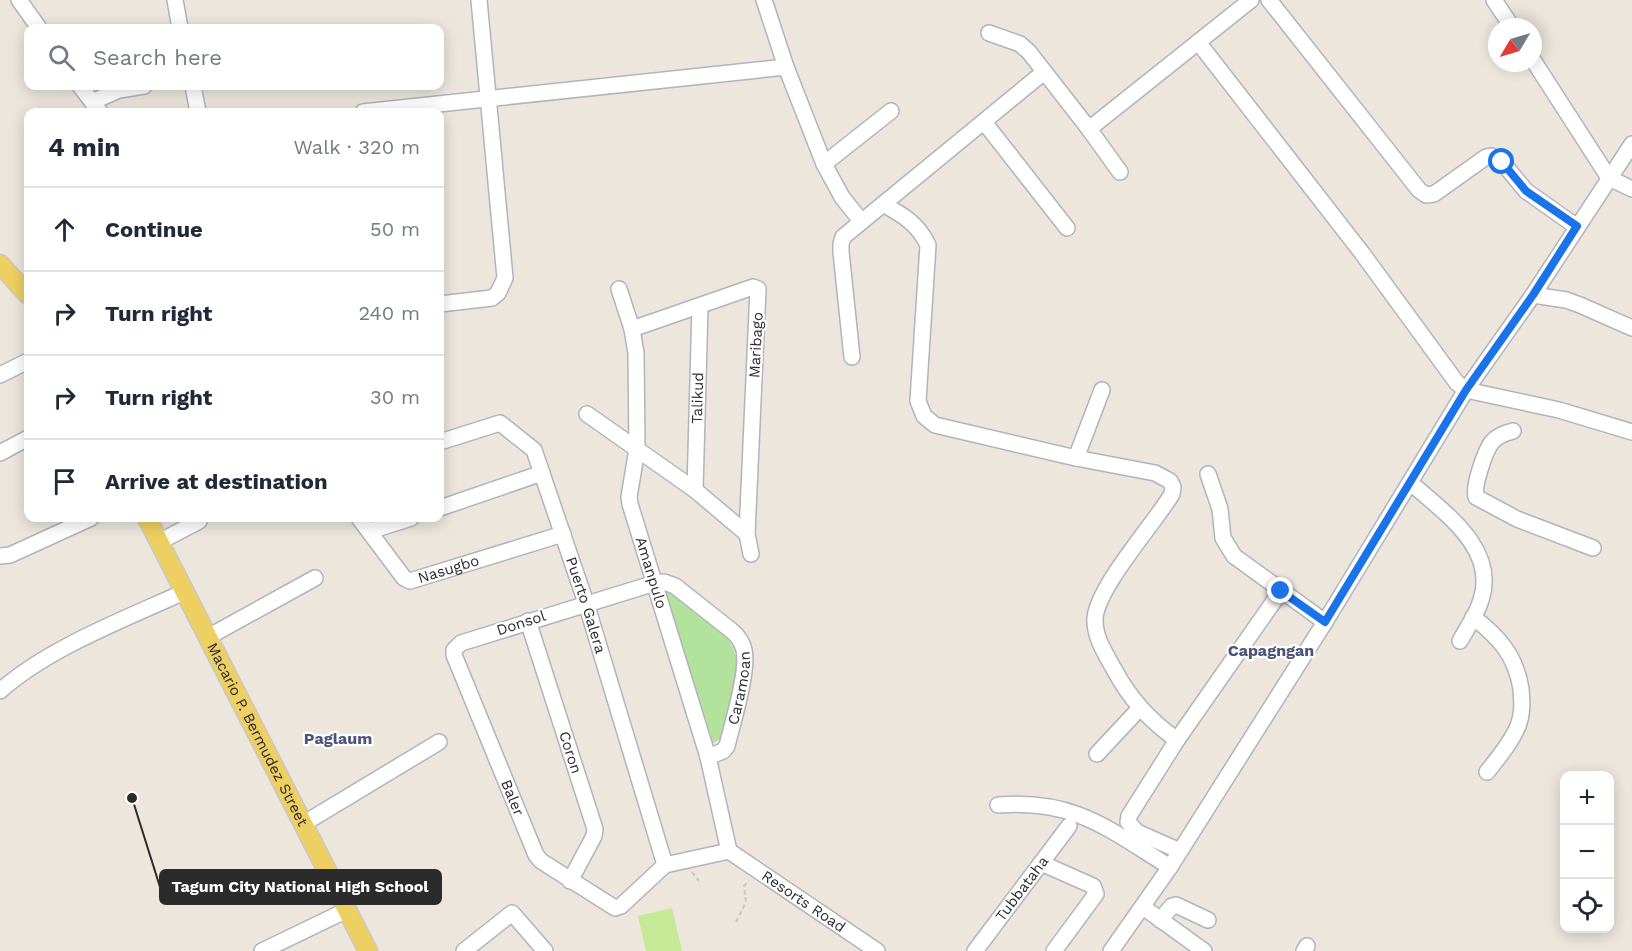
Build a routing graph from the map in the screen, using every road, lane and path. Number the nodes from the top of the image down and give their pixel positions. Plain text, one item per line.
1 (19, 0) edge
2 (175, 0) edge
3 (479, 0) edge
4 (764, 0) edge
5 (1251, 0) edge
6 (1269, 0) edge
7 (1494, 0) edge
8 (1506, 18) edge
9 (36, 24) edge
10 (179, 24) edge
11 (988, 33) dead end
12 (1198, 42) junction
13 (786, 67) junction
14 (1044, 72) junction
15 (1541, 72) edge
16 (83, 90) edge
17 (119, 90) edge
18 (194, 90) edge
19 (489, 99) junction
20 (96, 107) edge
21 (197, 108) edge
22 (402, 108) edge
23 (891, 111) dead end
24 (984, 122) junction
25 (1089, 129) junction
26 (1632, 144) edge
27 (824, 164) junction
28 (1120, 172) dead end
29 (1609, 177) junction
30 (1632, 189) edge
31 (883, 204) junction
32 (861, 222) junction
33 (1577, 226) junction
34 (1067, 228) dead end
35 (0, 264) edge
36 (619, 289) dead end
37 (24, 291) edge
38 (1533, 295) junction
39 (444, 303) edge
40 (700, 306) junction
41 (1632, 328) edge
42 (632, 329) junction
43 (852, 357) dead end
44 (24, 363) edge
45 (0, 375) edge
46 (1102, 390) dead end
47 (1466, 390) junction
48 (587, 414) dead end
49 (1513, 431) dead end
50 (1632, 432) edge
51 (24, 440) edge
52 (444, 441) edge
53 (637, 449) junction
54 (0, 453) edge
55 (1076, 458) junction
56 (542, 473) junction
57 (1208, 474) dead end
58 (1411, 483) junction
59 (695, 490) junction
60 (444, 507) edge
61 (82, 522) edge
62 (149, 522) edge
63 (198, 522) edge
64 (362, 522) edge
65 (398, 522) edge
66 (370, 531) junction
67 (563, 534) junction
68 (747, 534) junction
69 (159, 542) junction
70 (1593, 548) dead end
71 (751, 554) dead end
72 (0, 556) edge
73 (315, 578) dead end
74 (656, 583) junction
75 (1281, 591) junction
76 (184, 592) junction
77 (586, 603) junction
78 (1473, 617) junction
79 (528, 621) junction
80 (1325, 622) junction
81 (208, 637) junction
82 (1460, 641) dead end
83 (456, 646) joint
84 (0, 691) edge
85 (1140, 708) junction
86 (1177, 740) junction
87 (440, 742) dead end
88 (1097, 754) dead end
89 (708, 757) junction
90 (1487, 772) dead end
91 (998, 805) dead end
92 (303, 824) junction
93 (1069, 826) dead end
94 (729, 851) junction
95 (1180, 851) junction
96 (1041, 863) junction
97 (665, 865) junction
98 (1170, 867) junction
99 (757, 870) junction
100 (570, 880) junction
101 (1143, 908) junction
102 (347, 910) junction
103 (1160, 920) junction
104 (1208, 920) dead end
105 (736, 922) dead end
106 (262, 951) edge
107 (368, 951) edge
108 (464, 951) edge
109 (545, 951) edge
110 (877, 951) edge
111 (975, 951) edge
112 (1054, 951) edge
113 (1111, 951) edge
114 (1204, 951) edge

1 - 9 street
2 - 10 street
3 - 19 street
4 - 13 street
5 - 12 street
6 - 33 street
7 - 8 street
11 - 14 street
12 - 25 street
12 - 47 street
13 - 19 street
13 - 27 street
14 - 24 street
14 - 25 street
15 - 29 street
16 - 20 street
17 - 20 street
18 - 21 street
19 - 22 street
19 - 39 street
23 - 27 street
24 - 31 street
24 - 34 street
25 - 28 street
26 - 29 street
27 - 32 street
29 - 30 street
29 - 33 street
31 - 32 street
31 - 55 street
32 - 43 street
33 - 38 street
35 - 37 main road
36 - 42 street, Amanpulo
38 - 41 street
38 - 47 street
40 - 42 street, Maribago
40 - 59 street, Talikud
40 - 68 street, Maribago
42 - 53 street, Amanpulo
44 - 45 street
46 - 55 street
47 - 50 street
47 - 58 street
48 - 53 street
49 - 70 street
51 - 54 street
52 - 56 street, Puerto Galera
53 - 59 street
53 - 74 street, Amanpulo
55 - 85 street
56 - 60 street
56 - 67 street, Puerto Galera
57 - 75 street
58 - 78 street
58 - 80 street
59 - 68 street
61 - 72 street
62 - 69 main road, Macario P. Bermudez Street
63 - 69 street
64 - 66 street, Nasugbo
65 - 66 street
66 - 67 street, Nasugbo
67 - 77 street, Puerto Galera
68 - 71 street, Maribago
69 - 76 main road, Macario P. Bermudez Street
73 - 81 street
74 - 77 street, Donsol
74 - 89 street, Amanpulo
74 - 89 street, Caramoan
75 - 80 street
75 - 86 street
76 - 81 main road, Macario P. Bermudez Street
76 - 84 street
77 - 79 street, Donsol
77 - 97 street, Puerto Galera
78 - 82 street
78 - 90 street
79 - 83 street, Donsol
79 - 100 street, Coron
80 - 95 street
81 - 92 main road, Macario P. Bermudez Street
83 - 100 street, Baler
85 - 86 street
85 - 88 street
86 - 95 street
87 - 92 street
89 - 94 street, Amanpulo
91 - 98 street
92 - 102 main road, Macario P. Bermudez Street
93 - 96 street, Tubbataha
94 - 97 street
94 - 99 street, Resorts Road
95 - 98 street
96 - 111 street, Tubbataha
96 - 112 street
97 - 100 street, Baler
98 - 101 street
99 - 105 path
99 - 110 street, Resorts Road
101 - 103 street
101 - 113 street
102 - 106 street
102 - 107 main road, Macario P. Bermudez Street
103 - 104 street
103 - 114 street
108 - 109 street

